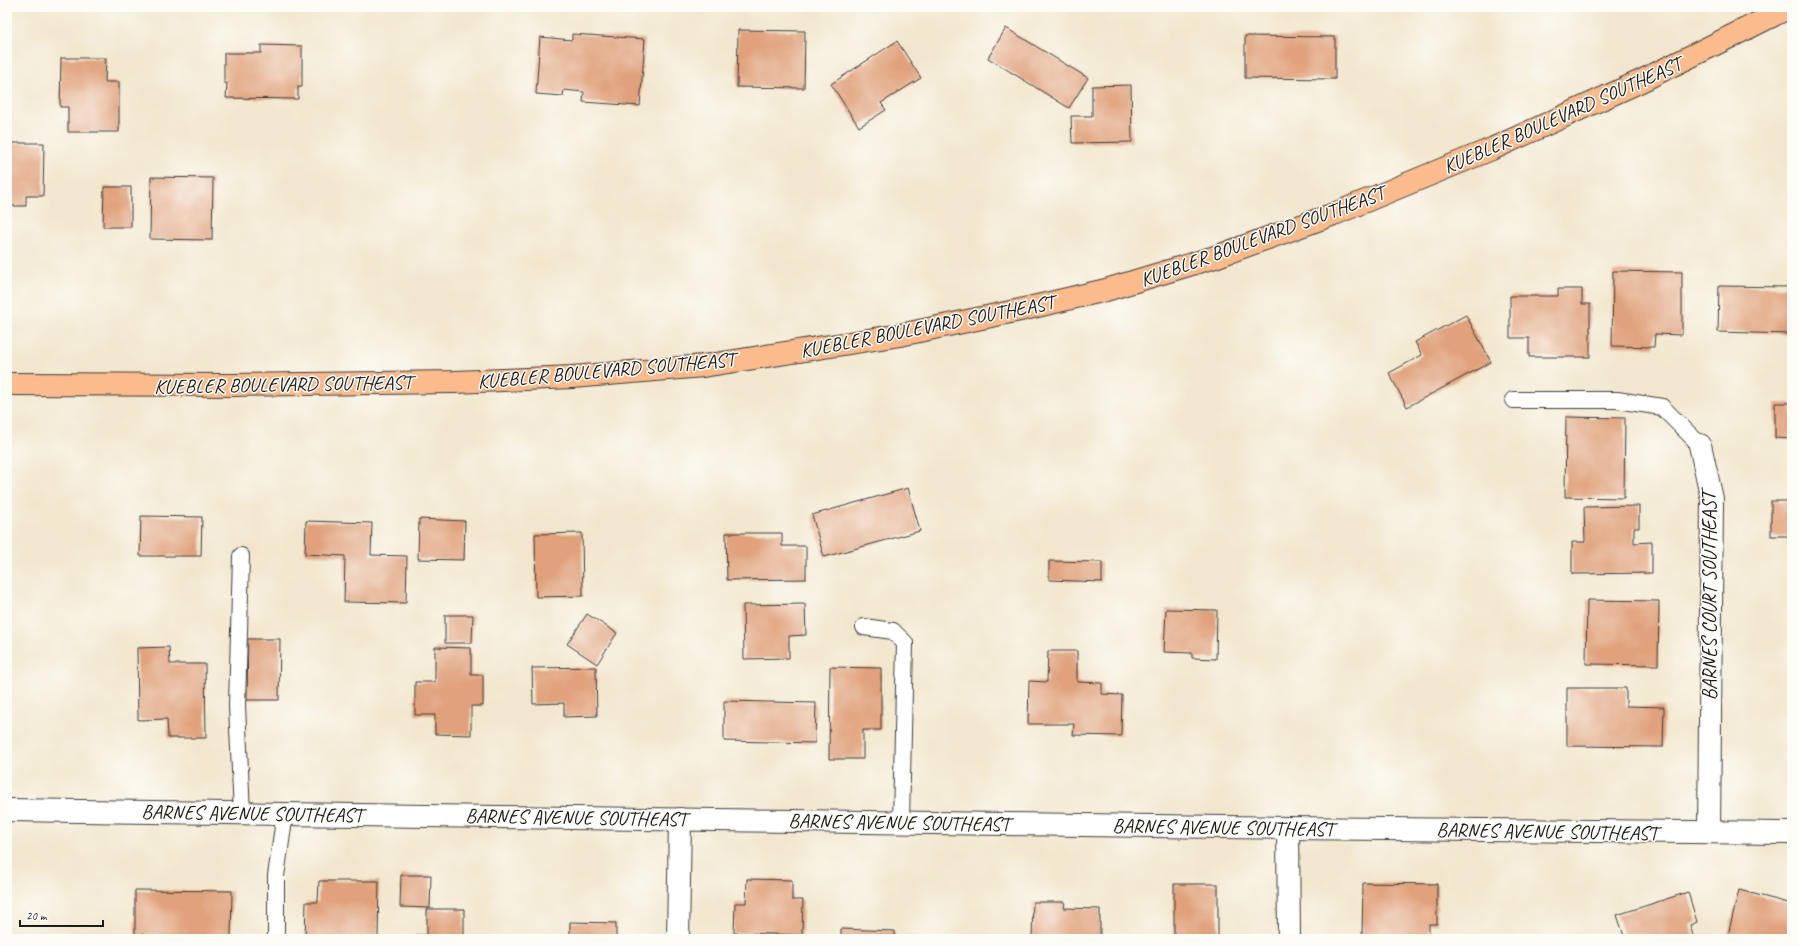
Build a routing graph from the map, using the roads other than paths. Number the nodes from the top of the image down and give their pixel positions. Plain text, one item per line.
1 (1790, 7) edge
2 (7, 384) edge
3 (1513, 400) dead end
4 (1700, 445) joint
5 (241, 556) dead end
6 (864, 627) dead end
7 (7, 810) edge
8 (242, 813) junction
9 (285, 813) junction
10 (680, 819) junction
11 (901, 822) junction
12 (1288, 828) junction
13 (1709, 832) junction
14 (1792, 833) edge
15 (276, 939) edge
16 (678, 939) edge
17 (1289, 939) edge

1 - 2 main road, KUEBLER BOULEVARD SOUTHEAST
3 - 4 lane, BARNES COURT SOUTHEAST
4 - 13 street, BARNES COURT SOUTHEAST
5 - 8 lane
6 - 11 lane
7 - 8 street, BARNES AVENUE SOUTHEAST
8 - 9 street, BARNES AVENUE SOUTHEAST
9 - 10 street, BARNES AVENUE SOUTHEAST
9 - 15 lane
10 - 11 street, BARNES AVENUE SOUTHEAST
10 - 16 street
11 - 12 street, BARNES AVENUE SOUTHEAST
12 - 13 street, BARNES AVENUE SOUTHEAST
12 - 17 street
13 - 14 street, BARNES AVENUE SOUTHEAST

